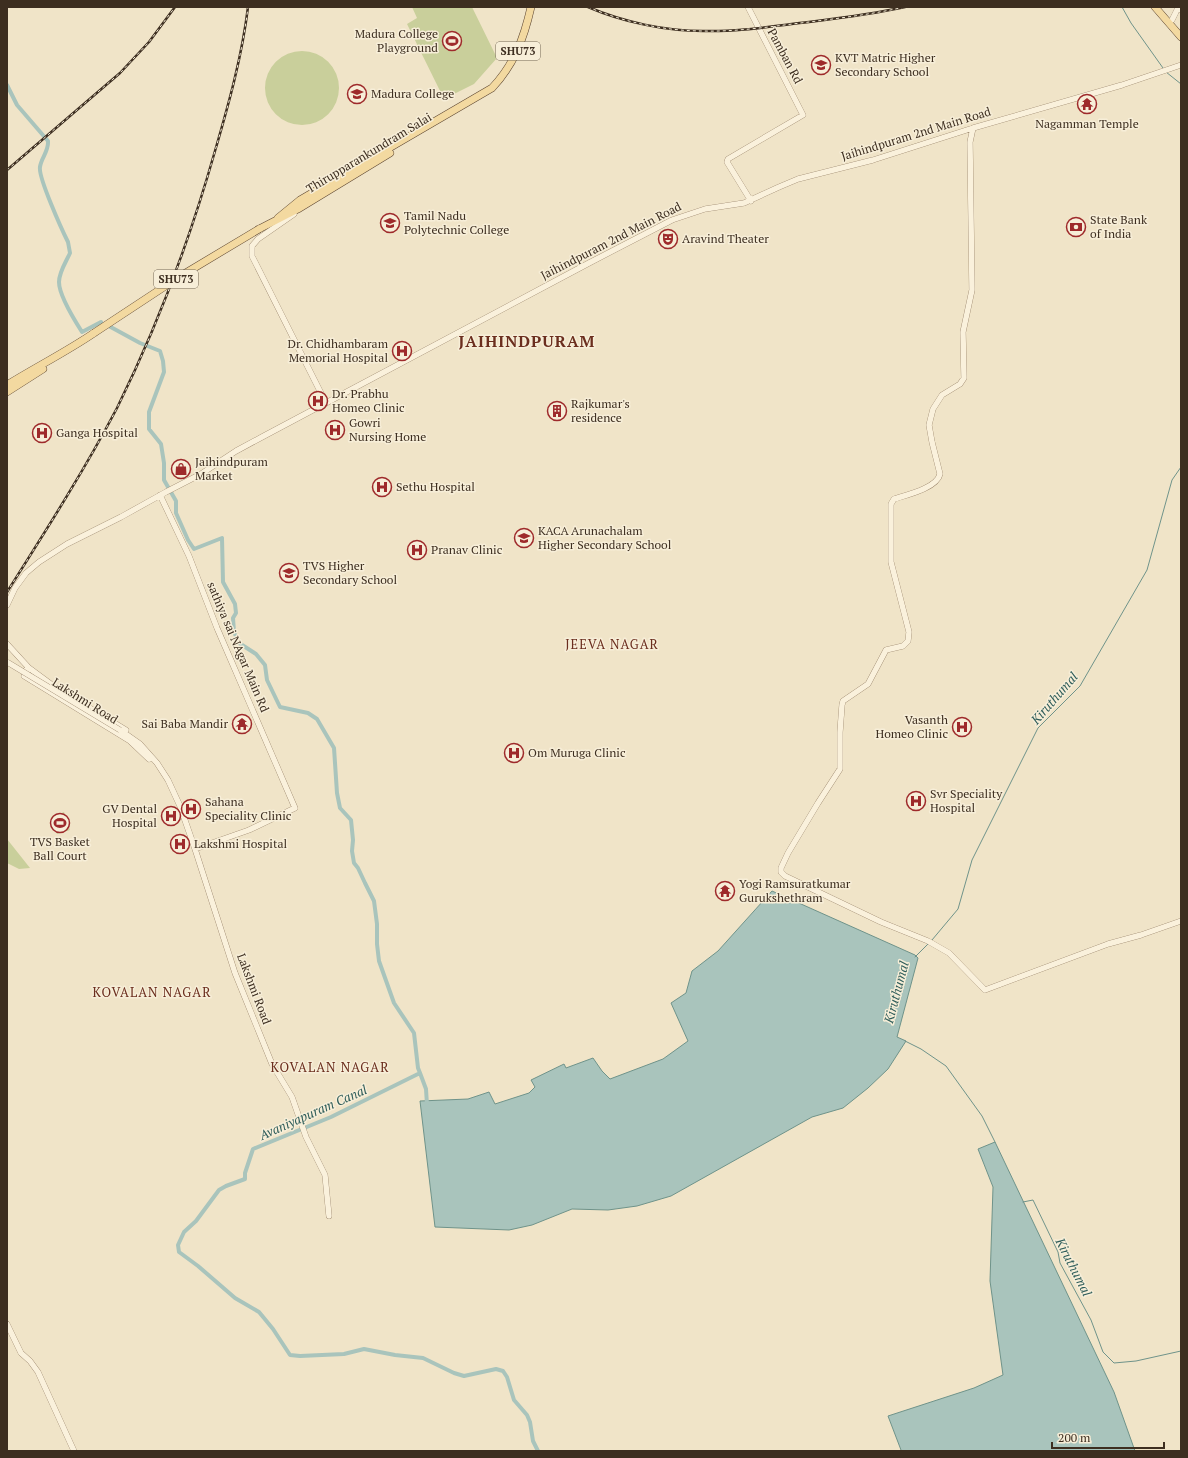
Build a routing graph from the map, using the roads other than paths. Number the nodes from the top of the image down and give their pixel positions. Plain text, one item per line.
1 (531, 7) edge
2 (748, 7) edge
3 (1156, 7) edge
4 (1181, 8) edge
5 (1172, 20) junction
6 (1181, 30) edge
7 (1181, 37) edge
8 (1181, 65) edge
9 (490, 88) junction
10 (973, 128) junction
11 (751, 201) junction
12 (298, 209) junction
13 (278, 218) junction
14 (65, 352) junction
15 (7, 385) edge
16 (7, 392) edge
17 (326, 403) junction
18 (160, 495) junction
19 (7, 605) edge
20 (7, 644) edge
21 (7, 662) edge
22 (27, 666) junction
23 (160, 768) junction
24 (195, 849) junction
25 (1181, 921) edge
26 (329, 1216) dead end
27 (7, 1324) edge
28 (74, 1451) edge

1 - 9 main road, Thirupparankundram Salai / SHU73
2 - 11 street, Pamban Rd
3 - 5 main road
3 - 7 main road
4 - 5 street
5 - 6 main road
8 - 10 street, Jaihindpuram 2nd Main Road
9 - 12 main road, Thirupparankundram Salai / SHU73
9 - 13 main road, Thirupparankundram Salai / SHU73
10 - 11 street, Jaihindpuram 2nd Main Road
10 - 25 street
11 - 17 street, Jaihindpuram 2nd Main Road
12 - 13 main road, Thirupparankundram Salai / SHU73
12 - 17 street
13 - 14 main road, Thirupparankundram Salai / SHU73, bridge
14 - 15 main road, Thirupparankundram Salai / SHU73
14 - 16 main road, Thirupparankundram Salai / SHU73
17 - 18 street, Jaihindpuram 2nd Main Road
18 - 19 street, Jaihindpuram 2nd Main Road
18 - 24 street, sathiya sai NAgar Main Rd
20 - 22 street, Lakshmi Road
21 - 23 street, Lakshmi Road, bridge
22 - 23 street, Lakshmi Road
22 - 23 street, Lakshmi Road
23 - 24 street, Lakshmi Road
24 - 26 street, Lakshmi Road
27 - 28 street

